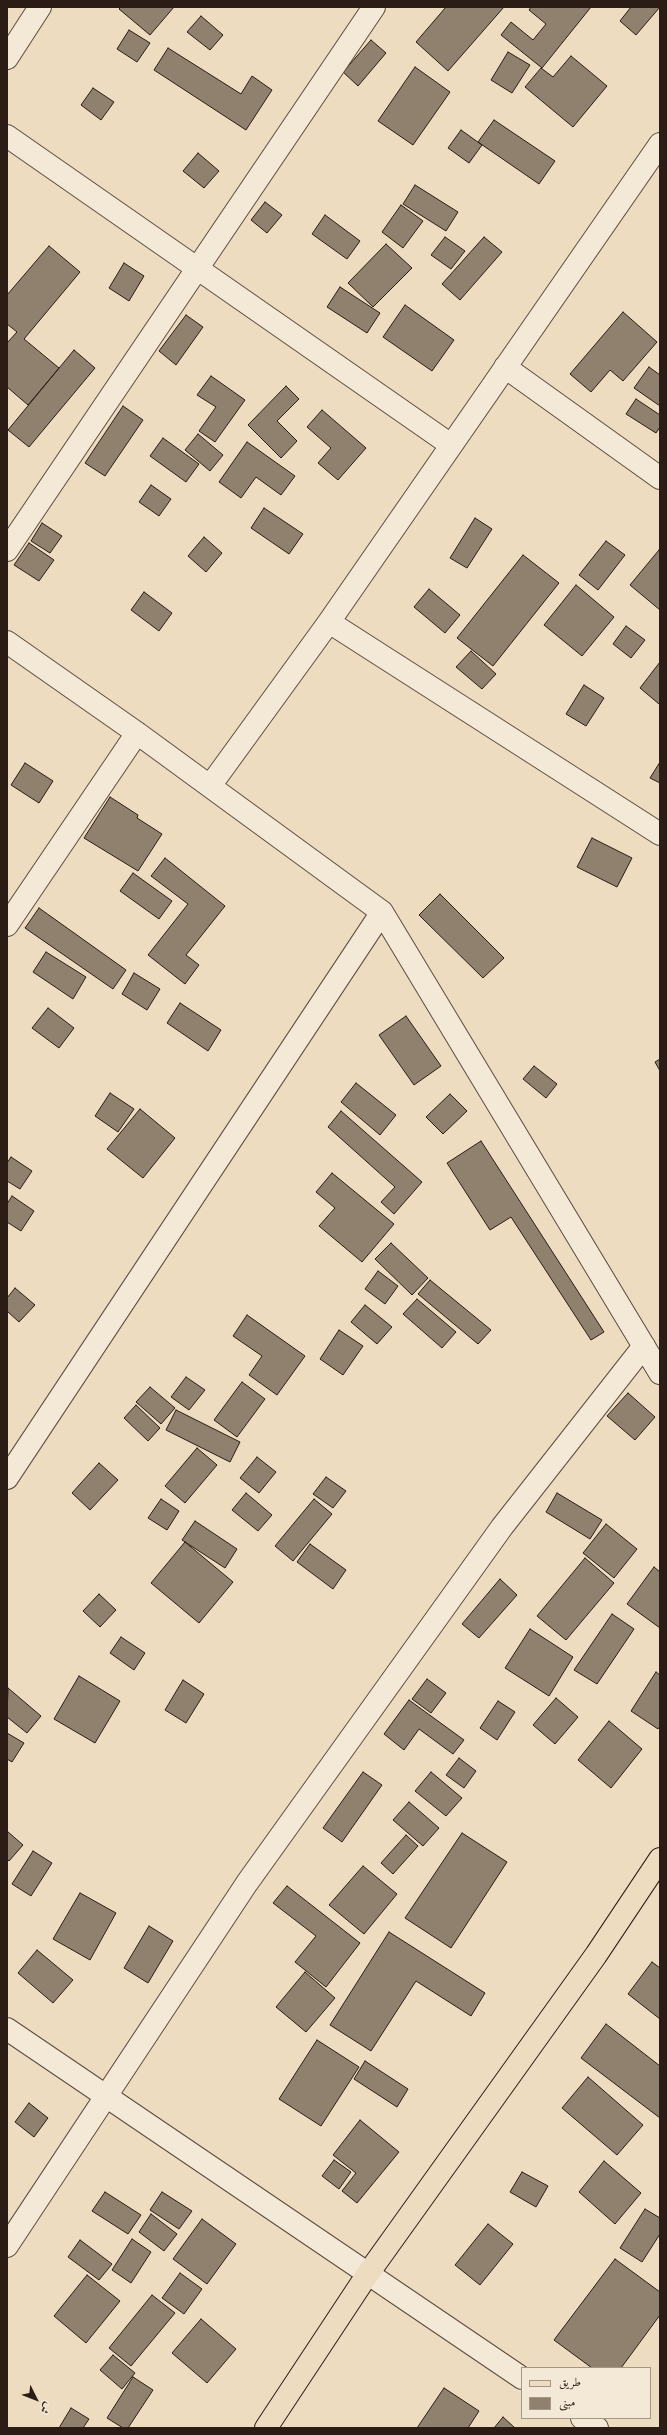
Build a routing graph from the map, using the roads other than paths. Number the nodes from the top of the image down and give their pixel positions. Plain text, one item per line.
1 (40, 7) edge
2 (374, 7) edge
3 (7, 58) edge
4 (7, 136) edge
5 (660, 144) edge
6 (198, 268) junction
7 (505, 367) junction
8 (451, 445) junction
9 (660, 478) edge
10 (7, 550) edge
11 (329, 622) junction
12 (7, 642) edge
13 (137, 733) junction
14 (210, 786) junction
15 (660, 834) edge
16 (382, 912) junction
17 (7, 925) edge
18 (644, 1346) junction
19 (660, 1373) edge
20 (7, 1478) edge
21 (660, 1859) edge
22 (7, 2029) edge
23 (106, 2096) junction
24 (7, 2246) edge
25 (367, 2275) junction
26 (521, 2377) edge
27 (584, 2419) edge
28 (266, 2428) edge
29 (597, 2428) edge

1 - 3 street
2 - 6 street
4 - 6 street
5 - 7 street
6 - 8 street
6 - 10 street
7 - 8 street
7 - 9 street
8 - 11 street
11 - 14 street
11 - 15 street
12 - 13 street
13 - 14 street
13 - 17 street
14 - 16 street
16 - 18 street
16 - 20 street
18 - 19 street
18 - 23 street
21 - 25 main road
22 - 23 street
23 - 24 street
23 - 25 street
25 - 26 street
25 - 28 main road
27 - 29 street

